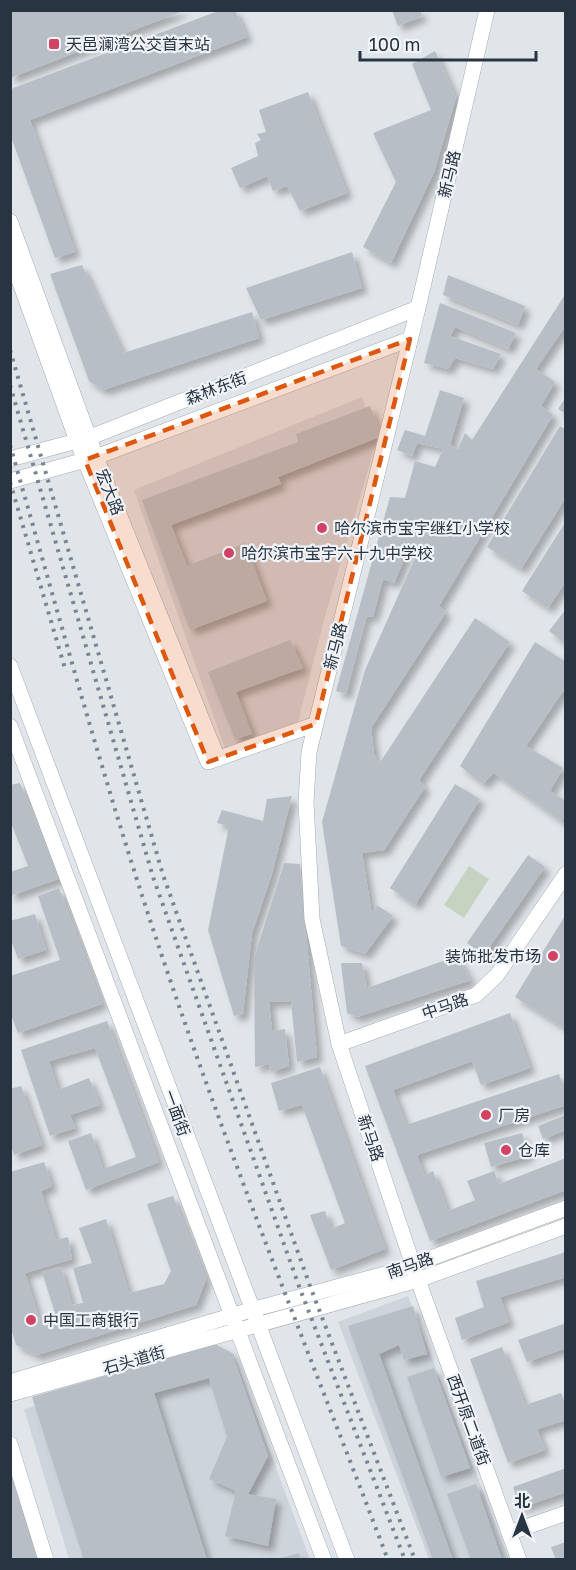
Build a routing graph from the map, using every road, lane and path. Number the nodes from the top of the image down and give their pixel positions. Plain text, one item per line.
1 (487, 10) edge
2 (10, 221) edge
3 (10, 255) edge
4 (418, 308) junction
5 (410, 339) junction
6 (83, 439) junction
7 (90, 458) junction
8 (10, 459) edge
9 (10, 481) edge
10 (10, 666) edge
11 (316, 724) junction
12 (10, 726) edge
13 (566, 874) edge
14 (339, 1044) junction
15 (566, 1208) edge
16 (566, 1226) edge
17 (413, 1264) junction
18 (418, 1280) junction
19 (251, 1310) junction
20 (231, 1316) junction
21 (257, 1326) junction
22 (237, 1331) junction
23 (10, 1382) edge
24 (10, 1394) edge
25 (10, 1444) edge
26 (566, 1513) edge
27 (509, 1533) junction
28 (46, 1560) edge
29 (324, 1560) edge
30 (347, 1560) edge
31 (519, 1560) edge

1 - 4 main road, 新马路
2 - 6 main road, 宏大路
3 - 6 main road, 宏大路
4 - 5 main road, 新马路
4 - 6 main road, 森林东街
5 - 7 main road, 森林东街
5 - 11 main road, 新马路
6 - 7 main road, 宏大路
6 - 8 main road, 森林东街
7 - 9 main road, 森林东街
7 - 11 main road, 宏大路
10 - 19 main road, 一面街
11 - 14 main road, 新马路
12 - 20 main road, 一面街
13 - 14 main road, 中马路
14 - 17 main road, 新马路
15 - 17 main road, 南马路
16 - 18 main road, 南马路
17 - 18 main road, 新马路
17 - 19 main road, 南马路
18 - 21 main road, 南马路
18 - 27 main road, 西开原二道街
19 - 20 main road, 石头道街
19 - 21 main road, 一面街
20 - 22 main road, 一面街
20 - 23 main road, 石头道街
21 - 22 main road, 石头道街
21 - 30 main road, 一面街
22 - 24 main road, 石头道街
22 - 29 main road, 一面街
25 - 28 main road
26 - 27 main road
27 - 31 main road, 西开原二道街

